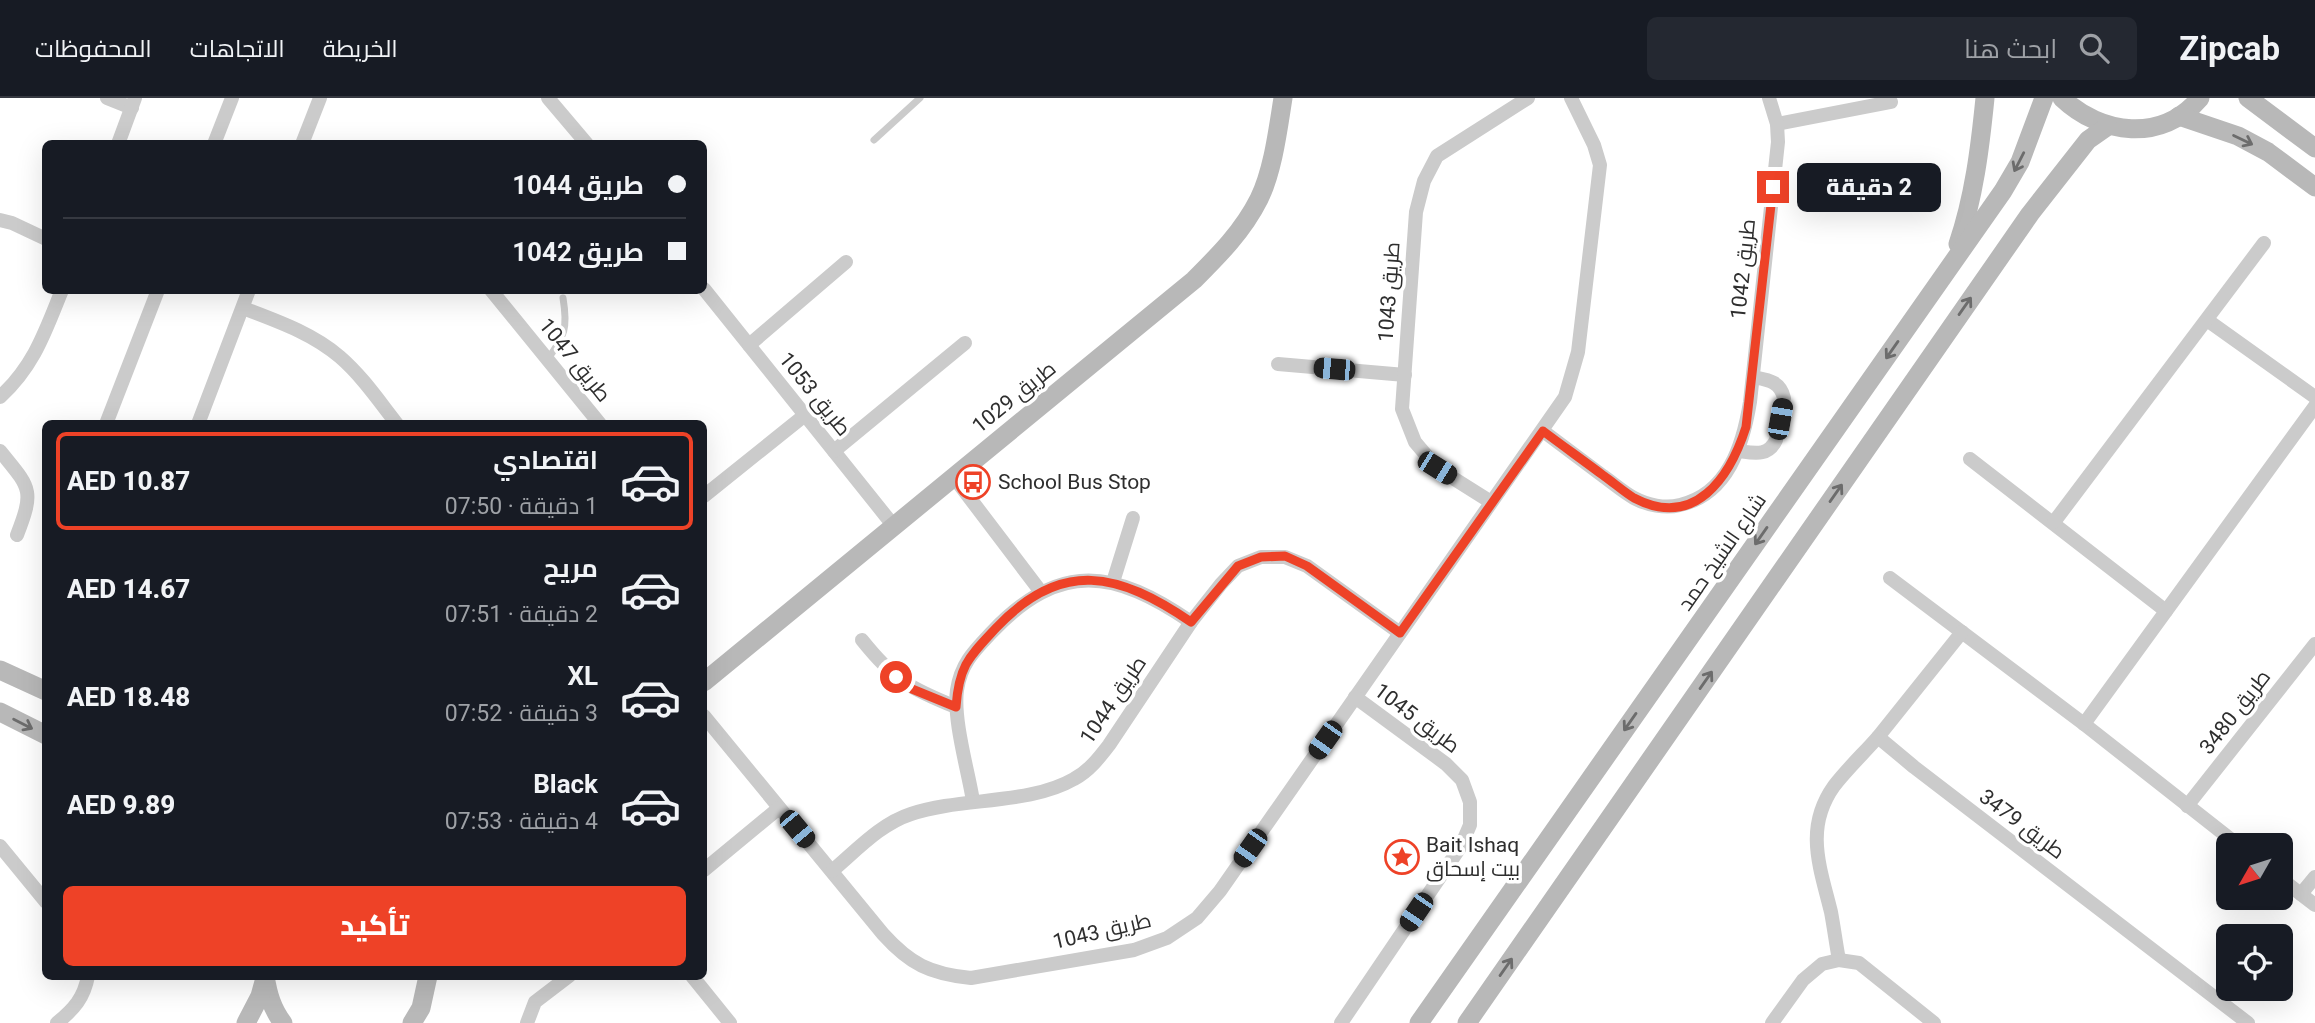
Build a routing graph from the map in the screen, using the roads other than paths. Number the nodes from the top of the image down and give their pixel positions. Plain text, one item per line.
1 (107, 98) edge
2 (232, 98) edge
3 (320, 98) edge
4 (548, 98) edge
5 (920, 98) edge
6 (1283, 98) edge
7 (1528, 98) edge
8 (1571, 98) edge
9 (1769, 98) edge
10 (1985, 98) edge
11 (2044, 98) edge
12 (2062, 98) edge
13 (2200, 98) edge
14 (2248, 98) edge
15 (1891, 102) dead end
16 (133, 103) edge
17 (2179, 116) junction
18 (1777, 124) junction
19 (2108, 126) junction
20 (119, 140) edge
21 (216, 140) edge
22 (304, 140) edge
23 (584, 140) edge
24 (874, 140) dead end
25 (2315, 148) edge
26 (2315, 187) edge
27 (0, 220) edge
28 (42, 237) edge
29 (2264, 243) dead end
30 (846, 262) dead end
31 (1950, 266) junction
32 (707, 293) edge
33 (60, 294) edge
34 (156, 294) edge
35 (248, 294) edge
36 (494, 294) edge
37 (563, 298) dead end
38 (243, 307) junction
39 (2207, 320) junction
40 (965, 343) dead end
41 (749, 345) junction
42 (547, 360) junction
43 (1278, 364) dead end
44 (1405, 375) junction
45 (1752, 377) junction
46 (0, 397) edge
47 (2315, 397) edge
48 (2315, 406) edge
49 (805, 415) junction
50 (108, 420) edge
51 (200, 420) edge
52 (394, 420) edge
53 (597, 420) edge
54 (1543, 431) junction
55 (0, 451) edge
56 (834, 451) junction
57 (1738, 451) junction
58 (1970, 459) dead end
59 (953, 476) junction
60 (707, 494) edge
61 (1491, 502) junction
62 (1133, 518) dead end
63 (2054, 522) junction
64 (893, 525) junction
65 (17, 535) dead end
66 (1889, 578) dead end
67 (1113, 582) junction
68 (1041, 592) junction
69 (2166, 611) junction
70 (1191, 622) junction
71 (1962, 632) junction
72 (1400, 633) junction
73 (862, 640) dead end
74 (2315, 644) edge
75 (0, 670) edge
76 (707, 680) edge
77 (42, 689) edge
78 (1355, 697) junction
79 (956, 707) junction
80 (0, 712) edge
81 (707, 720) edge
82 (2084, 724) junction
83 (42, 733) edge
84 (1878, 737) junction
85 (973, 801) junction
86 (2187, 806) junction
87 (779, 808) junction
88 (2222, 833) edge
89 (0, 846) edge
90 (707, 868) edge
91 (832, 871) junction
92 (2315, 877) edge
93 (2293, 888) edge
94 (2301, 894) junction
95 (42, 897) edge
96 (2315, 905) edge
97 (1839, 960) junction
98 (87, 980) edge
99 (264, 980) edge
100 (266, 980) edge
101 (427, 980) edge
102 (564, 980) edge
103 (695, 980) edge
104 (419, 1018) edge
105 (57, 1023) edge
106 (246, 1023) edge
107 (283, 1023) edge
108 (527, 1023) edge
109 (730, 1023) edge
110 (1341, 1023) edge
111 (1419, 1023) edge
112 (1467, 1023) edge
113 (1772, 1023) edge
114 (1934, 1023) edge
115 (2248, 1023) edge

1 - 16 street
2 - 21 street
3 - 22 street
4 - 23 street
5 - 24 lane
6 - 59 main road, طريق 1029
7 - 44 street, طريق 1043
8 - 54 street, طريق 1043
9 - 18 street, طريق 1042
10 - 31 main road
11 -> 31 main road, شارع الشيخ حمد
12 - 19 main road
13 - 17 main road
14 - 25 main road
15 - 18 street
16 - 20 street
17 - 19 main road
17 -> 26 main road
18 - 45 street, طريق 1042
112 -> 19 main road
27 - 28 street
29 - 39 street
30 - 41 street
31 -> 111 main road, شارع الشيخ حمد
32 - 41 street, طريق 1053
33 - 46 street
34 - 50 street
35 - 38 street
36 - 42 street, طريق 1047
37 - 42 lane
38 - 51 street
38 - 52 street
39 - 47 street
39 - 63 street
40 - 56 street
41 - 49 street, طريق 1053
42 - 53 street, طريق 1047
43 - 44 street
44 - 61 street, طريق 1043
45 - 57 street, طريق 1042
45 - 57 street
48 - 69 street
49 - 56 street, طريق 1053
49 - 60 street
54 - 57 street, طريق 1042
54 - 61 street, طريق 1043
55 - 65 street
56 - 64 street, طريق 1053
58 - 63 street
59 - 64 main road, طريق 1029
59 - 68 street
61 - 72 street, طريق 1043
62 - 67 street
63 - 69 street
64 - 76 main road, طريق 1029
66 - 71 street
67 - 68 street
67 - 70 street
68 - 79 street
69 - 82 street
70 - 72 street, طريق 1044
70 - 85 street, طريق 1044
71 - 82 street
71 - 84 street
72 - 78 street, طريق 1043
73 - 79 street
74 - 86 street, طريق 3480
75 - 77 main road
78 - 91 street, طريق 1043
78 - 110 street, طريق 1045
79 - 85 street
80 -> 83 main road
81 - 87 street, طريق 1043
82 - 86 street
84 - 97 street
84 - 115 street, طريق 3479
85 - 91 street, طريق 1044
86 - 88 street
87 - 90 street
87 - 91 street, طريق 1043
89 - 95 street
92 - 94 street
93 - 94 street
94 - 96 street
97 - 113 street
97 - 114 street
98 - 105 street
99 - 106 main road
100 - 107 main road
101 - 104 main road
102 - 108 street
103 - 109 street

